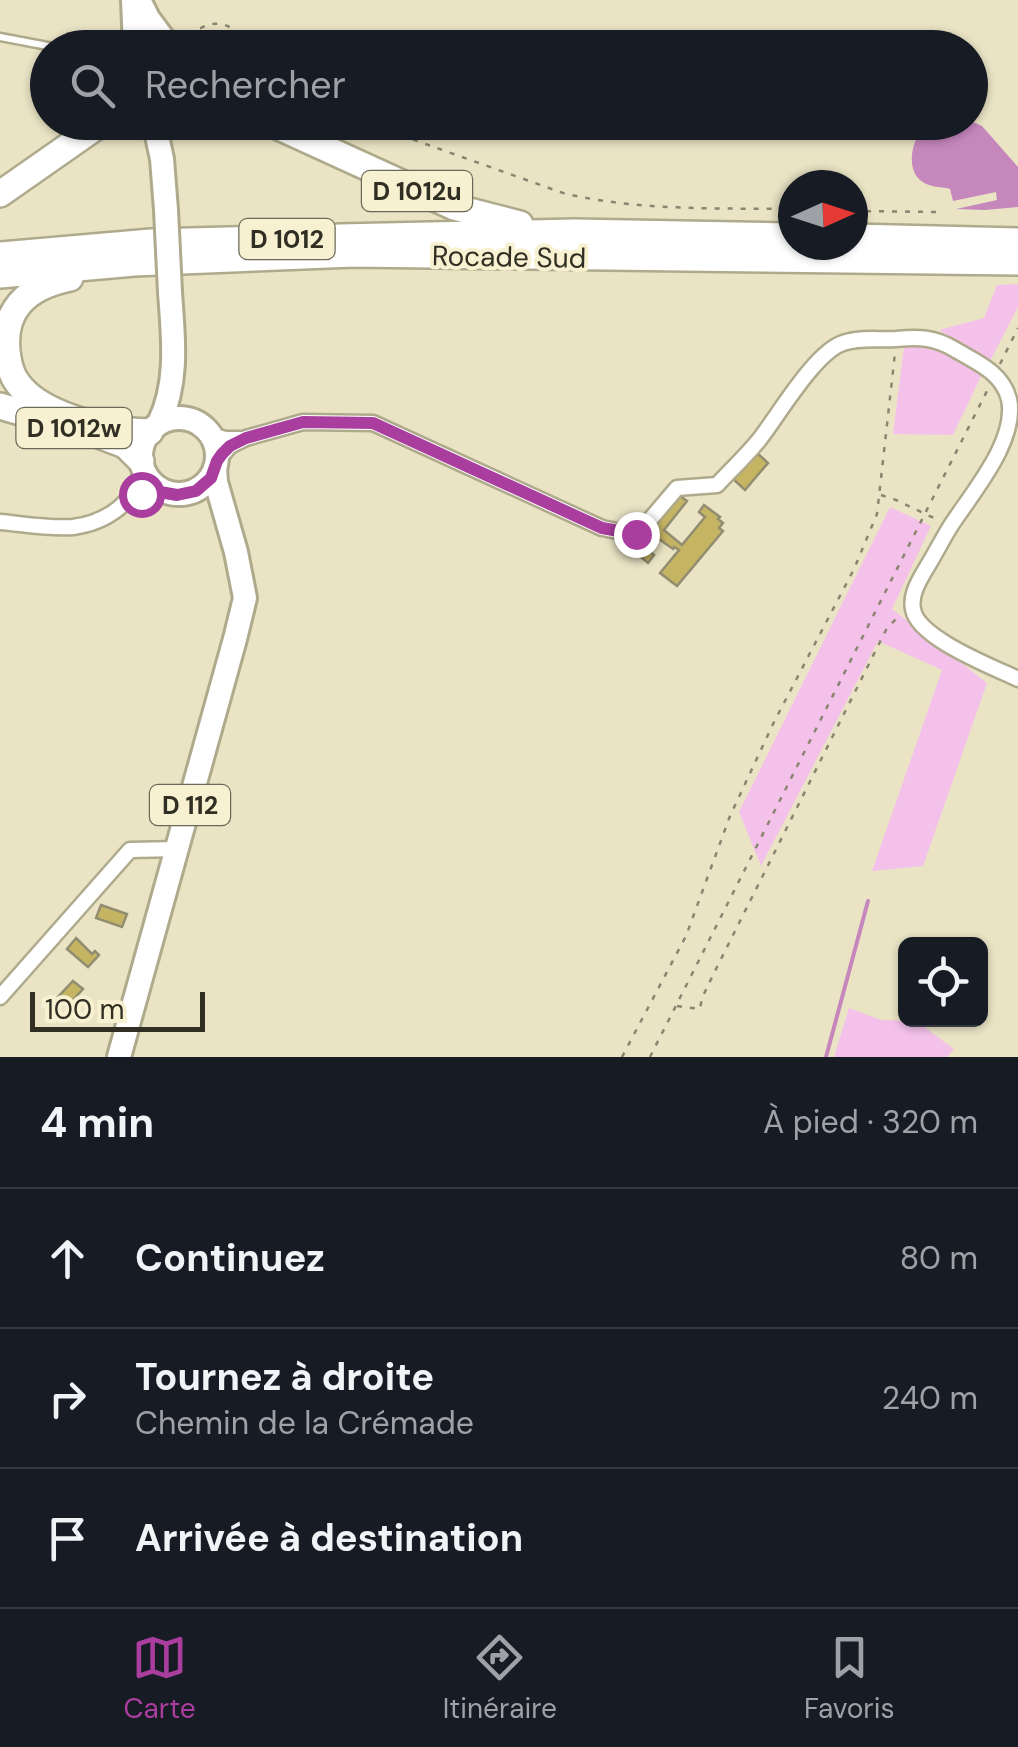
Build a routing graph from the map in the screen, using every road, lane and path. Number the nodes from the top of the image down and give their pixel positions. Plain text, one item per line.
1 (136, 0) edge
2 (136, 30) edge
3 (160, 30) edge
4 (197, 30) edge
5 (239, 30) edge
6 (0, 37) edge
7 (30, 43) edge
8 (77, 140) edge
9 (158, 140) edge
10 (164, 140) edge
11 (307, 140) edge
12 (415, 140) edge
13 (162, 159) junction
14 (0, 194) edge
15 (778, 210) edge
16 (868, 210) edge
17 (938, 212) dead end
18 (574, 232) junction
19 (778, 236) edge
20 (868, 237) edge
21 (1018, 240) edge
22 (0, 255) edge
23 (982, 262) junction
24 (1018, 262) edge
25 (134, 263) junction
26 (1018, 270) edge
27 (0, 275) edge
28 (1018, 328) edge
29 (894, 339) junction
30 (174, 359) junction
31 (995, 374) junction
32 (0, 406) edge
33 (154, 428) junction
34 (205, 429) junction
35 (246, 438) junction
36 (142, 465) junction
37 (216, 465) junction
38 (177, 493) junction
39 (879, 495) junction
40 (130, 498) junction
41 (925, 513) junction
42 (0, 522) edge
43 (950, 526) junction
44 (236, 552) junction
45 (912, 602) junction
46 (1018, 679) edge
47 (178, 848) junction
48 (0, 998) edge
49 (676, 1006) junction
50 (118, 1057) edge
51 (622, 1057) edge
52 (650, 1057) edge

1 - 2 main road
1 - 3 main road
4 - 5 path
6 - 7 lane
8 - 14 highway
9 - 13 main road
10 - 13 main road
11 - 18 highway, D 1012u
12 - 15 path
13 - 30 main road, bridge
16 - 17 path
18 - 19 highway, Rocade Sud / D 1012
18 - 22 highway, Rocade Sud / D 1012
20 - 21 highway
23 - 24 highway, Rocade Sud
23 - 25 highway, Rocade Sud
23 - 26 highway
25 - 27 highway, Rocade Sud
25 - 33 highway
28 - 31 path
29 - 31 street
29 - 35 street
29 - 39 path
30 - 33 main road
30 - 34 main road
31 - 41 path
31 - 43 street
32 - 36 highway, D 1012w
33 - 34 main road
33 - 36 main road
34 - 35 street
34 - 37 main road
35 - 37 street
36 - 38 main road
36 - 40 street
37 - 38 main road
37 - 44 main road, D 112
38 - 40 street
38 - 44 main road, D 112
39 - 41 path
39 - 51 path
40 - 42 street
41 - 43 path
41 - 49 path
43 - 45 street
44 - 47 main road, D 112
45 - 46 street
45 - 49 path
47 - 48 street
47 - 50 main road, D 112
49 - 52 path

